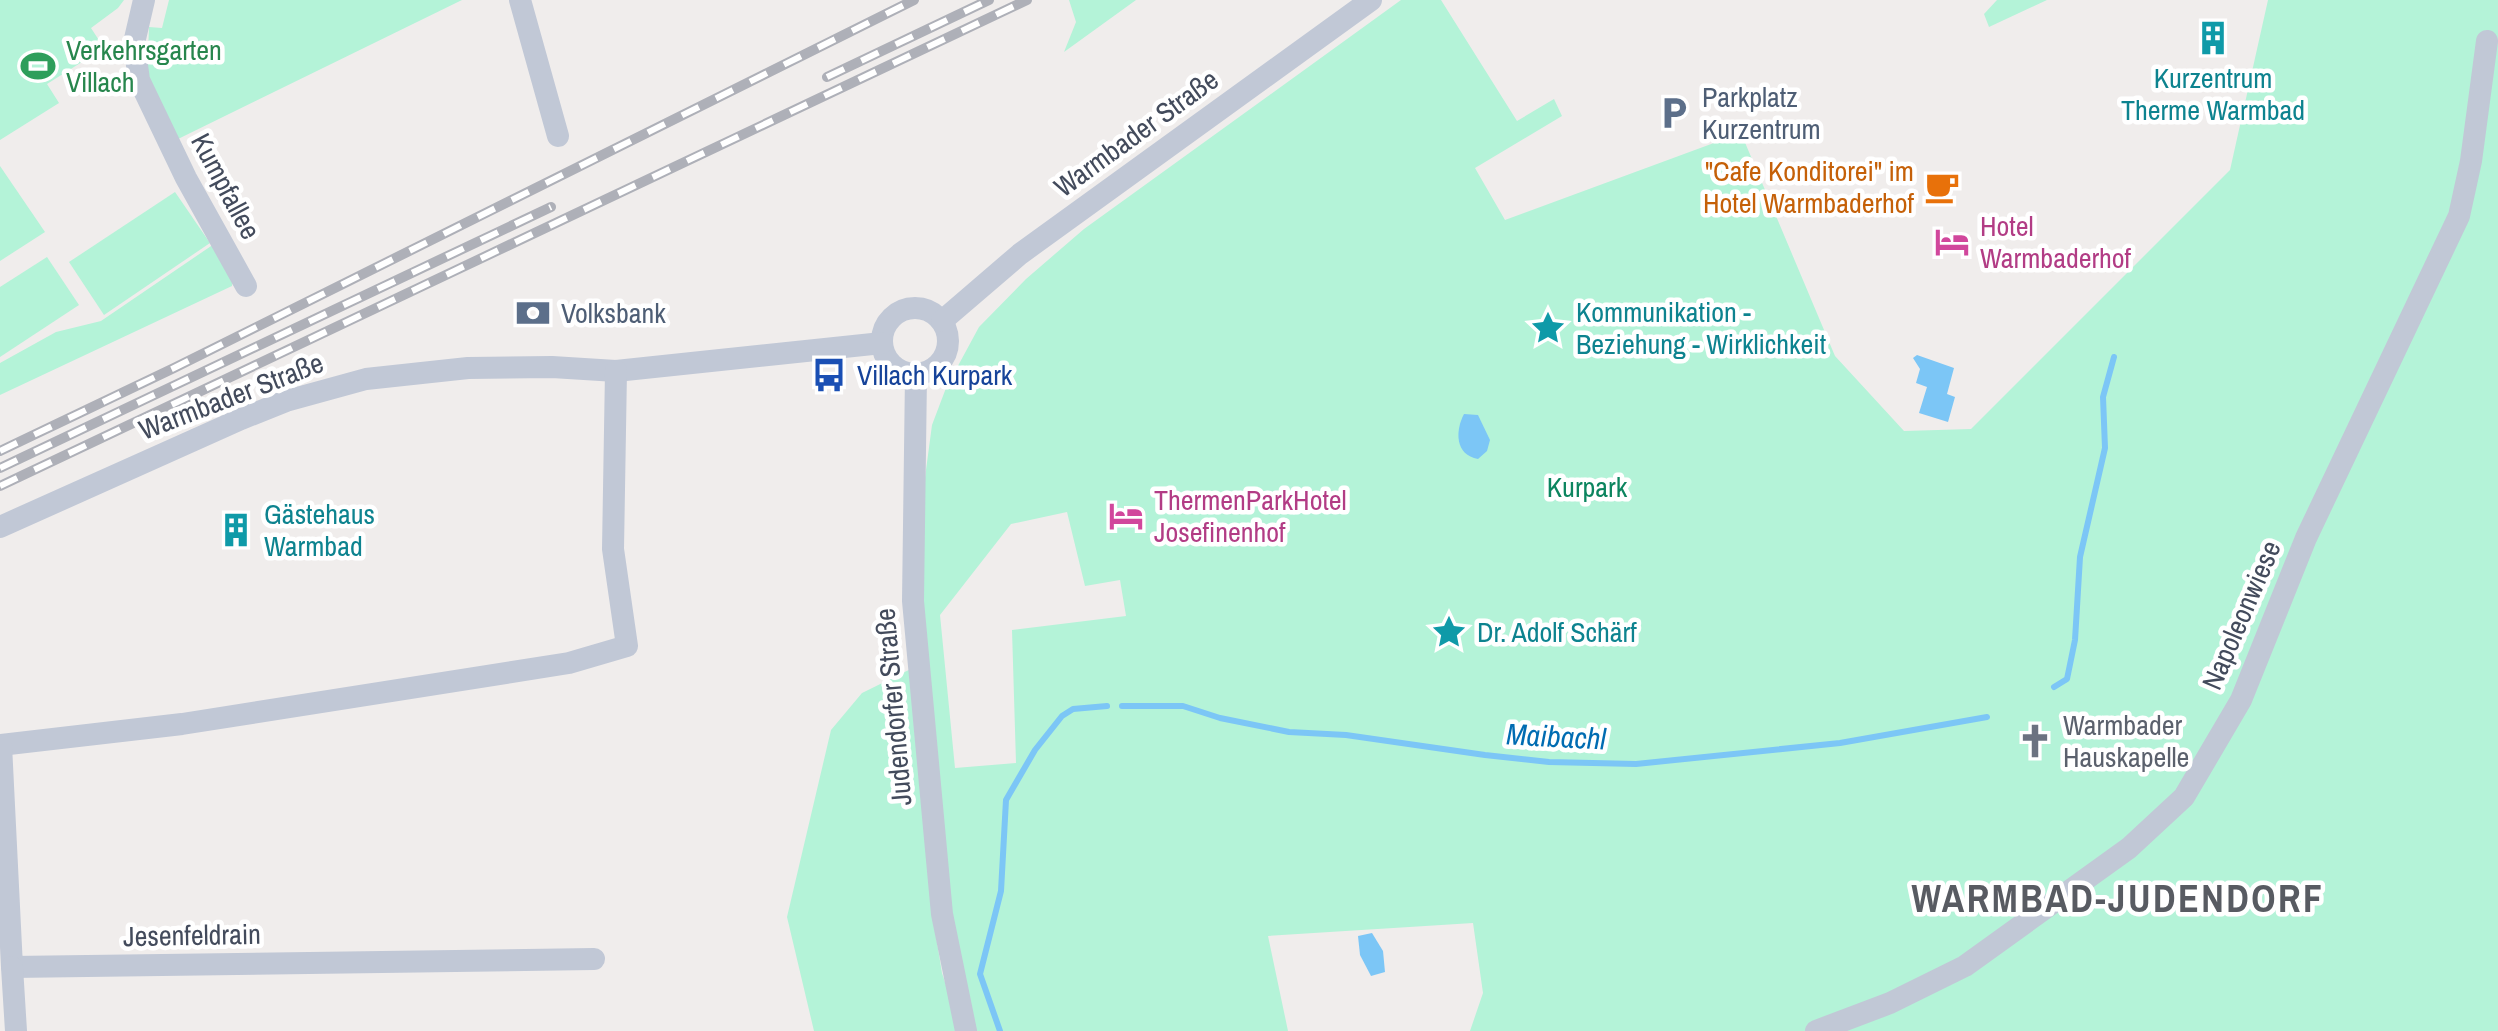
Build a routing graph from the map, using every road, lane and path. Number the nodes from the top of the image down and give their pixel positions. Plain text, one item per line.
1 (144, 0) edge
2 (520, 0) edge
3 (1371, 0) edge
4 (2486, 40) dead end
5 (558, 136) dead end
6 (246, 286) dead end
7 (942, 321) junction
8 (882, 343) junction
9 (616, 371) junction
10 (916, 374) junction
11 (0, 527) edge
12 (1, 745) edge
13 (594, 958) dead end
14 (12, 967) junction
15 (16, 1031) edge
16 (966, 1031) edge
17 (1816, 1031) edge

1 - 6 street, Kumpfallee
2 - 5 street
3 - 7 street, Warmbader Straße
4 - 17 street, Napoleonwiese
7 - 8 street
7 - 10 street
8 - 9 street, Warmbader Straße
8 - 10 street
9 - 11 street, Warmbader Straße
9 - 12 street
10 - 16 street, Judendorfer Straße
12 - 14 street
13 - 14 street, Jesenfeldrain
14 - 15 street

